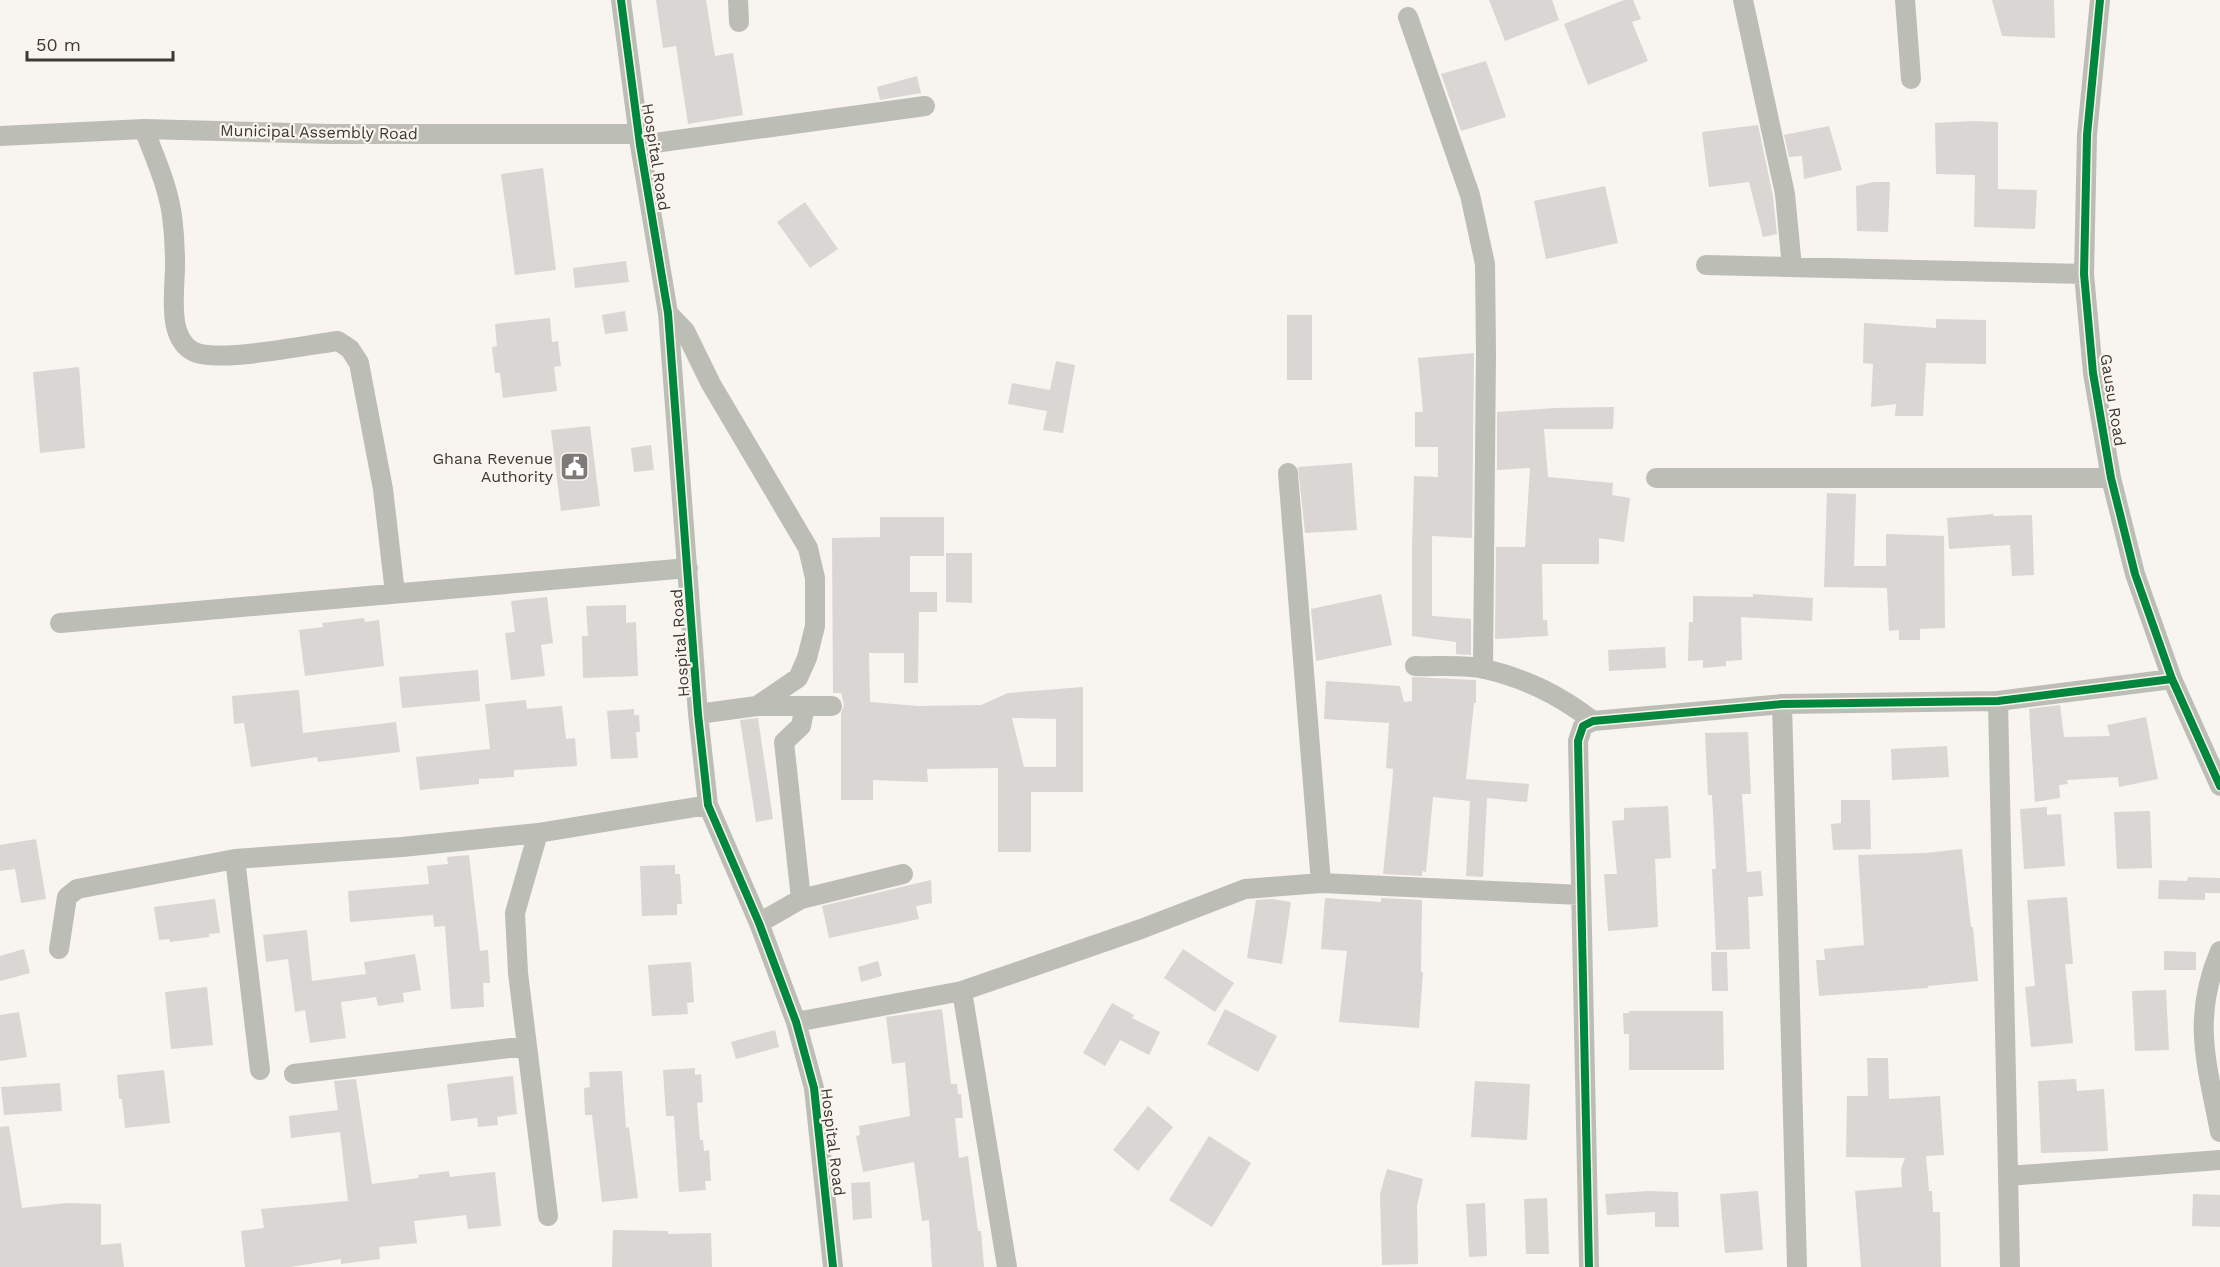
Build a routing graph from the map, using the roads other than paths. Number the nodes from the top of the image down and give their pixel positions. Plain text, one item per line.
1 (621, 0) edge
2 (738, 0) edge
3 (1743, 0) edge
4 (1905, 0) edge
5 (2100, 0) edge
6 (1408, 17) dead end
7 (739, 22) dead end
8 (1911, 79) dead end
9 (926, 106) dead end
10 (144, 129) junction
11 (0, 136) edge
12 (639, 140) junction
13 (1706, 265) dead end
14 (1792, 267) junction
15 (2084, 274) junction
16 (668, 313) junction
17 (1288, 473) dead end
18 (1656, 478) dead end
19 (2111, 478) junction
20 (688, 568) junction
21 (395, 593) junction
22 (60, 623) dead end
23 (1415, 666) dead end
24 (1483, 669) junction
25 (2172, 679) junction
26 (1998, 701) junction
27 (1782, 704) junction
28 (757, 706) junction
29 (805, 706) junction
30 (832, 706) dead end
31 (698, 714) junction
32 (1593, 721) junction
33 (2220, 786) edge
34 (708, 805) junction
35 (538, 833) junction
36 (235, 859) junction
37 (903, 874) dead end
38 (1321, 883) junction
39 (1581, 895) junction
40 (801, 899) junction
41 (759, 923) junction
42 (59, 949) dead end
43 (2220, 951) edge
44 (962, 991) junction
45 (796, 1022) junction
46 (527, 1047) junction
47 (260, 1070) dead end
48 (294, 1074) dead end
49 (2220, 1132) edge
50 (2220, 1160) edge
51 (2008, 1176) junction
52 (548, 1216) dead end
53 (833, 1267) edge
54 (1007, 1267) edge
55 (1589, 1267) edge
56 (1797, 1267) edge
57 (2010, 1267) edge

1 - 12 street, Hospital Road
2 - 7 street
3 - 14 street
4 - 8 street
5 - 15 street, Gausu Road
6 - 24 street
9 - 12 street, Municipal Assembly Road
10 - 11 street, Municipal Assembly Road
10 - 12 street, Municipal Assembly Road
10 - 21 street
12 - 16 street, Hospital Road
13 - 14 street
14 - 15 street
15 - 19 street, Gausu Road
16 - 20 street, Hospital Road
16 - 28 street
17 - 38 street
18 - 19 street
19 - 25 street, Gausu Road
20 - 21 street
20 - 31 street, Hospital Road
21 - 22 street
23 - 24 street
24 - 32 street
25 - 26 street
25 - 33 street, Gausu Road
26 - 27 street
26 - 51 street
27 - 32 street
27 - 56 street
28 - 29 street
28 - 31 street
29 - 30 street
29 - 40 street
31 - 34 street, Hospital Road
32 - 39 street
34 - 35 street
34 - 41 street, Hospital Road
35 - 36 street
35 - 46 street
36 - 42 street
36 - 47 street
37 - 40 street
38 - 39 street
38 - 44 street
39 - 55 street
40 - 41 street
41 - 45 street, Hospital Road
43 - 49 street
44 - 45 street
44 - 54 street
45 - 53 street, Hospital Road
46 - 48 street
46 - 52 street
50 - 51 street
51 - 57 street

